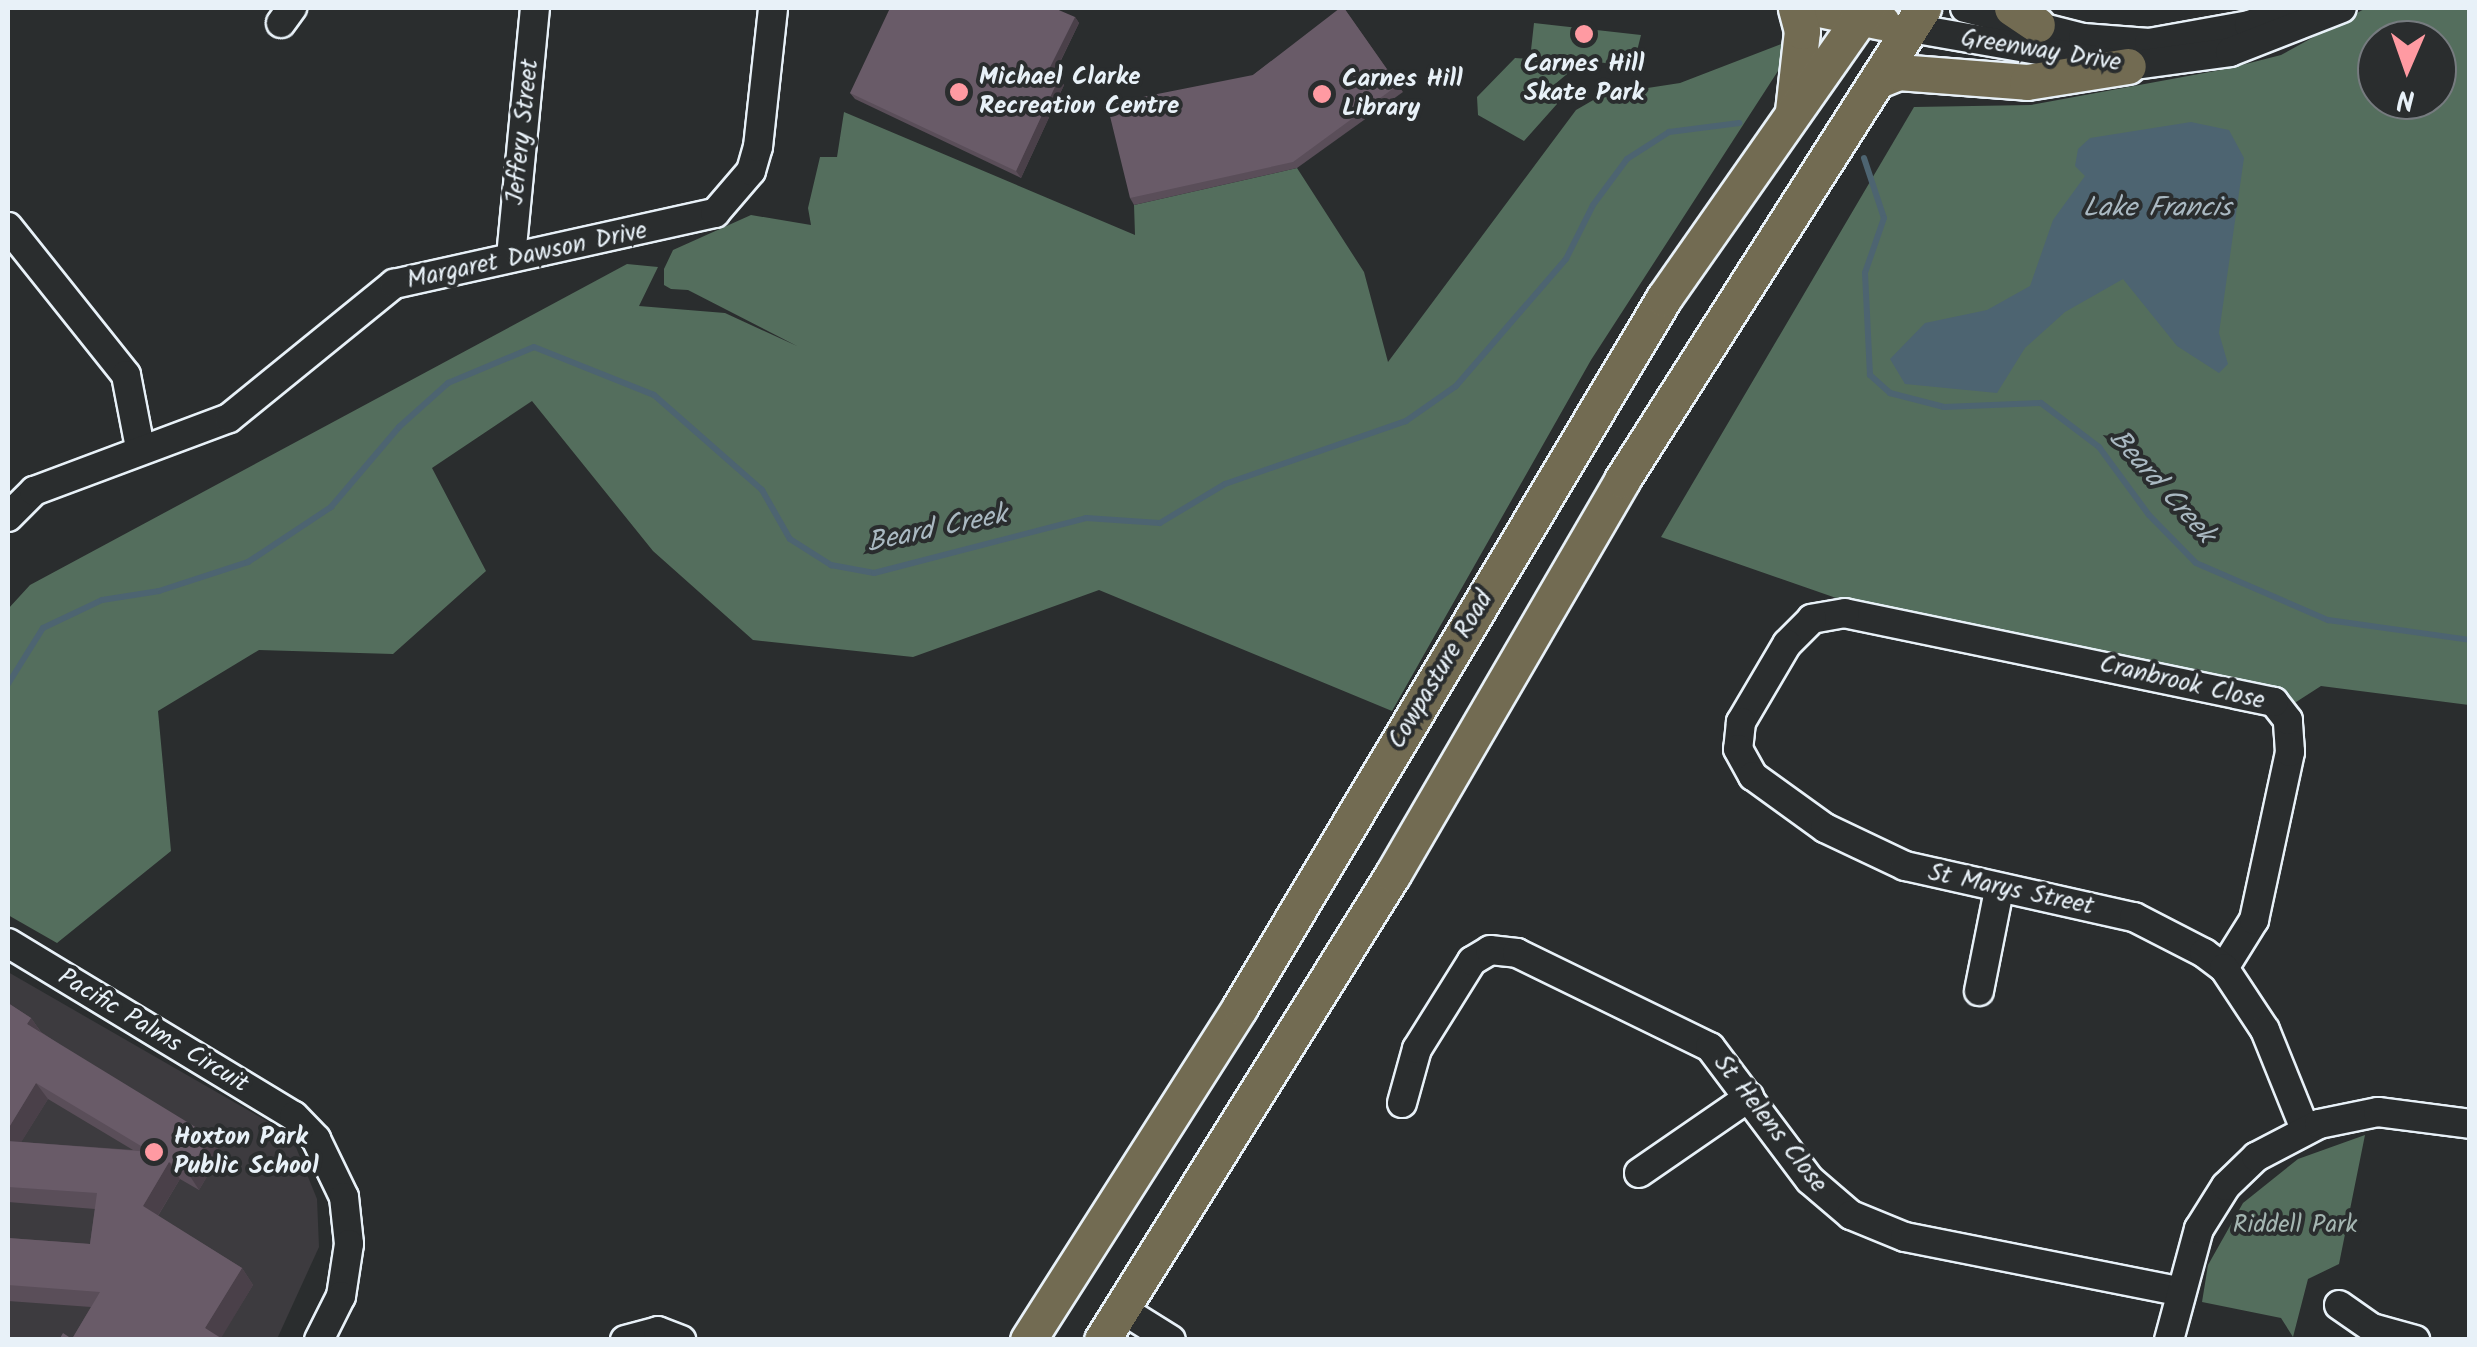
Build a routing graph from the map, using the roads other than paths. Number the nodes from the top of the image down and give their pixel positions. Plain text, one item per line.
1 (535, 8) edge
2 (773, 8) edge
3 (1796, 8) edge
4 (1815, 8) edge
5 (1966, 8) edge
6 (2294, 8) edge
7 (2342, 8) edge
8 (1864, 13) edge
9 (2024, 16) edge
10 (1918, 18) edge
11 (2128, 66) junction
12 (1880, 79) junction
13 (1792, 117) junction
14 (8, 227) edge
15 (510, 256) junction
16 (140, 448) junction
17 (8, 517) edge
18 (1812, 619) joint
19 (1999, 890) junction
20 (8, 943) edge
21 (2224, 968) junction
22 (1978, 991) dead end
23 (1749, 1096) junction
24 (1402, 1103) dead end
25 (2468, 1114) edge
26 (2306, 1130) junction
27 (1638, 1173) dead end
28 (2178, 1291) junction
29 (2339, 1305) dead end
30 (1114, 1329) edge
31 (319, 1340) edge
32 (626, 1340) edge
33 (681, 1340) edge
34 (1028, 1340) edge
35 (1171, 1340) edge
36 (2169, 1340) edge
37 (2415, 1340) edge

1 - 15 street, Jeffery Street
2 - 15 street, Margaret Dawson Drive
3 - 13 main road
4 - 8 main road
5 - 9 street, Greenway Drive
6 - 9 street, Greenway Drive
7 - 11 street, Greenway Drive
8 - 10 main road
8 - 13 main road, Cowpasture Road
10 - 11 street, Greenway Drive
10 - 12 main road
11 - 12 main road
12 - 30 main road
13 - 34 main road, Cowpasture Road
14 - 16 street
15 - 16 street, Margaret Dawson Drive
16 - 17 street, Margaret Dawson Drive
18 - 19 street, St Marys Street
18 - 21 street, Cranbrook Close
19 - 21 street, St Marys Street
19 - 22 street
20 - 31 street, Pacific Palms Circuit
21 - 26 street, St Marys Street
23 - 24 street, St Helens Close
23 - 27 street
23 - 28 street, St Helens Close
25 - 26 street
26 - 28 street
28 - 36 street
29 - 37 street
30 - 35 street
32 - 33 street

